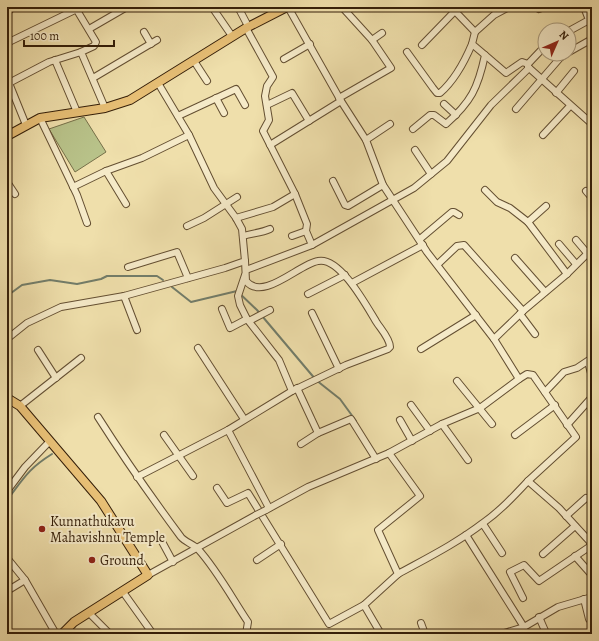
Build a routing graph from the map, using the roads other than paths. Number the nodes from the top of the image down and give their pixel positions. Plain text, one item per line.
1 (127, 7) edge
2 (212, 7) edge
3 (238, 7) edge
4 (287, 7) edge
5 (342, 7) edge
6 (507, 7) edge
7 (584, 7) edge
8 (76, 8) edge
9 (453, 9) edge
10 (589, 20) junction
11 (247, 27) junction
12 (577, 27) edge
13 (89, 29) junction
14 (592, 29) edge
15 (144, 32) dead end
16 (382, 32) dead end
17 (475, 32) junction
18 (232, 36) junction
19 (592, 39) edge
20 (157, 40) dead end
21 (372, 40) junction
22 (7, 43) edge
23 (150, 44) junction
24 (310, 44) junction
25 (472, 44) junction
26 (422, 45) dead end
27 (577, 47) edge
28 (80, 52) junction
29 (407, 52) dead end
30 (485, 55) junction
31 (537, 55) edge
32 (284, 59) dead end
33 (55, 60) junction
34 (194, 62) junction
35 (557, 62) edge
36 (528, 66) junction
37 (574, 71) dead end
38 (93, 78) junction
39 (542, 79) junction
40 (8, 81) edge
41 (207, 81) dead end
42 (158, 83) junction
43 (556, 92) junction
44 (216, 98) junction
45 (340, 100) junction
46 (444, 104) dead end
47 (245, 105) dead end
48 (267, 105) junction
49 (570, 106) junction
50 (105, 108) junction
51 (516, 109) dead end
52 (77, 112) junction
53 (224, 113) dead end
54 (456, 115) junction
55 (178, 116) junction
56 (40, 118) junction
57 (309, 121) junction
58 (592, 123) edge
59 (390, 124) dead end
60 (26, 125) junction
61 (413, 130) dead end
62 (189, 135) junction
63 (543, 135) dead end
64 (7, 136) edge
65 (366, 140) junction
66 (270, 145) junction
67 (415, 150) dead end
68 (106, 171) junction
69 (431, 174) junction
70 (333, 181) dead end
71 (7, 182) edge
72 (383, 185) junction
73 (73, 187) junction
74 (485, 190) dead end
75 (586, 191) dead end
76 (15, 194) dead end
77 (295, 194) junction
78 (237, 197) dead end
79 (592, 198) edge
80 (393, 201) junction
81 (126, 204) dead end
82 (227, 205) junction
83 (546, 206) dead end
84 (459, 215) dead end
85 (236, 218) junction
86 (528, 222) junction
87 (87, 223) dead end
88 (187, 226) dead end
89 (270, 229) dead end
90 (306, 231) junction
91 (243, 236) junction
92 (292, 236) dead end
93 (576, 240) dead end
94 (422, 242) junction
95 (559, 244) dead end
96 (312, 246) junction
97 (590, 251) edge
98 (515, 258) dead end
99 (245, 261) junction
100 (438, 264) junction
101 (576, 264) junction
102 (128, 267) dead end
103 (246, 272) junction
104 (567, 274) junction
105 (345, 275) junction
106 (188, 278) junction
107 (352, 283) junction
108 (545, 292) junction
109 (308, 294) dead end
110 (124, 296) junction
111 (222, 309) dead end
112 (270, 310) dead end
113 (522, 312) junction
114 (312, 313) dead end
115 (476, 315) junction
116 (248, 320) junction
117 (137, 330) dead end
118 (535, 334) dead end
119 (7, 339) edge
120 (494, 339) junction
121 (198, 348) dead end
122 (421, 349) dead end
123 (38, 350) dead end
124 (81, 358) dead end
125 (590, 360) edge
126 (339, 369) junction
127 (592, 377) edge
128 (56, 378) junction
129 (519, 378) junction
130 (457, 381) dead end
131 (294, 390) junction
132 (544, 392) junction
133 (592, 397) edge
134 (7, 398) edge
135 (410, 405) dead end
136 (555, 405) junction
137 (20, 406) junction
138 (480, 408) junction
139 (98, 417) dead end
140 (244, 419) junction
141 (400, 420) dead end
142 (442, 424) junction
143 (492, 424) dead end
144 (567, 425) junction
145 (228, 430) junction
146 (430, 431) junction
147 (318, 433) junction
148 (164, 435) dead end
149 (515, 435) dead end
150 (412, 441) junction
151 (49, 442) junction
152 (301, 444) dead end
153 (390, 454) junction
154 (178, 455) junction
155 (376, 459) junction
156 (468, 460) dead end
157 (194, 476) dead end
158 (137, 477) junction
159 (528, 481) junction
160 (217, 488) dead end
161 (7, 491) edge
162 (586, 498) dead end
163 (267, 509) junction
164 (566, 516) junction
165 (483, 524) junction
166 (575, 526) junction
167 (466, 535) junction
168 (160, 538) dead end
169 (281, 544) junction
170 (592, 545) edge
171 (197, 548) junction
172 (502, 553) dead end
173 (543, 554) dead end
174 (575, 556) junction
175 (7, 558) edge
176 (257, 560) dead end
177 (173, 562) junction
178 (590, 573) dead end
179 (398, 574) junction
180 (148, 576) junction
181 (25, 580) junction
182 (7, 590) edge
183 (123, 592) junction
184 (592, 597) edge
185 (523, 598) dead end
186 (584, 599) junction
187 (364, 605) junction
188 (89, 613) junction
189 (539, 617) junction
190 (589, 619) dead end
191 (421, 623) dead end
192 (524, 627) junction
193 (546, 633) edge
194 (56, 634) edge
195 (62, 634) edge
196 (110, 634) edge
197 (153, 634) edge
198 (246, 634) edge
199 (381, 634) edge
200 (425, 634) edge
201 (501, 634) edge

1 - 13 street
2 - 18 street
3 - 11 street
4 - 11 main road
4 - 24 street
5 - 21 street
6 - 17 street
7 - 10 street
8 - 13 street
8 - 22 street
9 - 17 street
9 - 26 street
10 - 12 street
10 - 14 street
11 - 18 main road
11 - 48 street
13 - 28 street
15 - 23 street
16 - 21 street
17 - 25 street
18 - 34 main road
19 - 27 street
20 - 23 street
21 - 45 street
23 - 38 street
24 - 32 street
24 - 45 street
25 - 29 street
25 - 30 street
28 - 33 street
28 - 38 street
30 - 36 street
30 - 54 street
31 - 36 street
33 - 40 street
33 - 52 street
34 - 41 street
34 - 42 main road
35 - 39 street
36 - 39 street
36 - 69 street
37 - 43 street
38 - 50 street
39 - 43 street
39 - 51 street
40 - 60 street
42 - 50 main road
42 - 55 street
43 - 49 street
44 - 47 street
44 - 53 street
44 - 55 street
45 - 57 street
45 - 65 street
46 - 54 street
48 - 57 street
48 - 66 street
49 - 58 street
49 - 63 street
50 - 52 main road
52 - 56 main road
54 - 61 street
55 - 62 street
56 - 60 main road
56 - 73 street
57 - 66 street
59 - 65 street
60 - 64 main road
62 - 68 street
62 - 82 street
65 - 72 street
66 - 77 street
67 - 69 street
68 - 73 street
68 - 81 street
69 - 80 street
70 - 72 street
71 - 76 street
72 - 80 street
73 - 87 street
74 - 86 street
75 - 79 street
77 - 85 street
77 - 90 street
78 - 82 street
80 - 94 street
80 - 96 street
82 - 85 street
82 - 88 street
83 - 86 street
84 - 94 street
85 - 91 street
86 - 104 street
89 - 91 street
90 - 92 street
90 - 96 street
91 - 99 street
93 - 97 street
94 - 100 street
94 - 107 street
95 - 101 street
96 - 103 street
97 - 101 street
98 - 108 street
99 - 103 street
99 - 106 street
100 - 113 street
100 - 115 street
101 - 104 street
102 - 106 street
103 - 105 street
103 - 116 street
104 - 108 street
105 - 107 street
105 - 109 street
106 - 110 street
107 - 126 street
108 - 113 street
110 - 117 street
110 - 119 street
111 - 116 street
112 - 116 street
113 - 118 street
113 - 120 street
114 - 126 street
115 - 120 street
115 - 122 street
116 - 131 street
120 - 129 street
121 - 140 street
123 - 128 street
124 - 128 street
125 - 127 street
125 - 132 street
126 - 131 street
128 - 137 street
129 - 132 street
129 - 138 street
130 - 138 street
131 - 140 street
131 - 147 street
132 - 136 street
133 - 144 street
134 - 137 main road
135 - 146 street
136 - 144 street
136 - 149 street
137 - 151 main road
138 - 142 street
138 - 143 street
139 - 158 street
140 - 145 street
141 - 150 street
142 - 146 street
142 - 156 street
144 - 159 street
145 - 154 street
145 - 163 street
146 - 150 street
147 - 152 street
147 - 155 street
148 - 154 street
150 - 153 street
151 - 161 street
151 - 180 main road
153 - 155 street
153 - 179 street
154 - 157 street
154 - 158 street
155 - 163 street
158 - 171 street
159 - 164 street
159 - 165 street
160 - 169 street
162 - 164 street
163 - 171 street, bridge
164 - 166 street
165 - 167 street
165 - 172 street
166 - 170 street
166 - 173 street
167 - 179 street
167 - 192 street
168 - 177 street
169 - 176 street
169 - 187 street
170 - 174 street
171 - 177 street
171 - 198 street
174 - 178 street
174 - 185 street
175 - 181 street
177 - 180 street
179 - 187 street
180 - 183 main road
181 - 182 street
181 - 194 street
183 - 188 main road
183 - 197 street
184 - 186 street
186 - 189 street
186 - 190 street
187 - 199 street
188 - 195 main road
188 - 196 street
189 - 192 street
189 - 193 street
191 - 200 street
192 - 201 street

